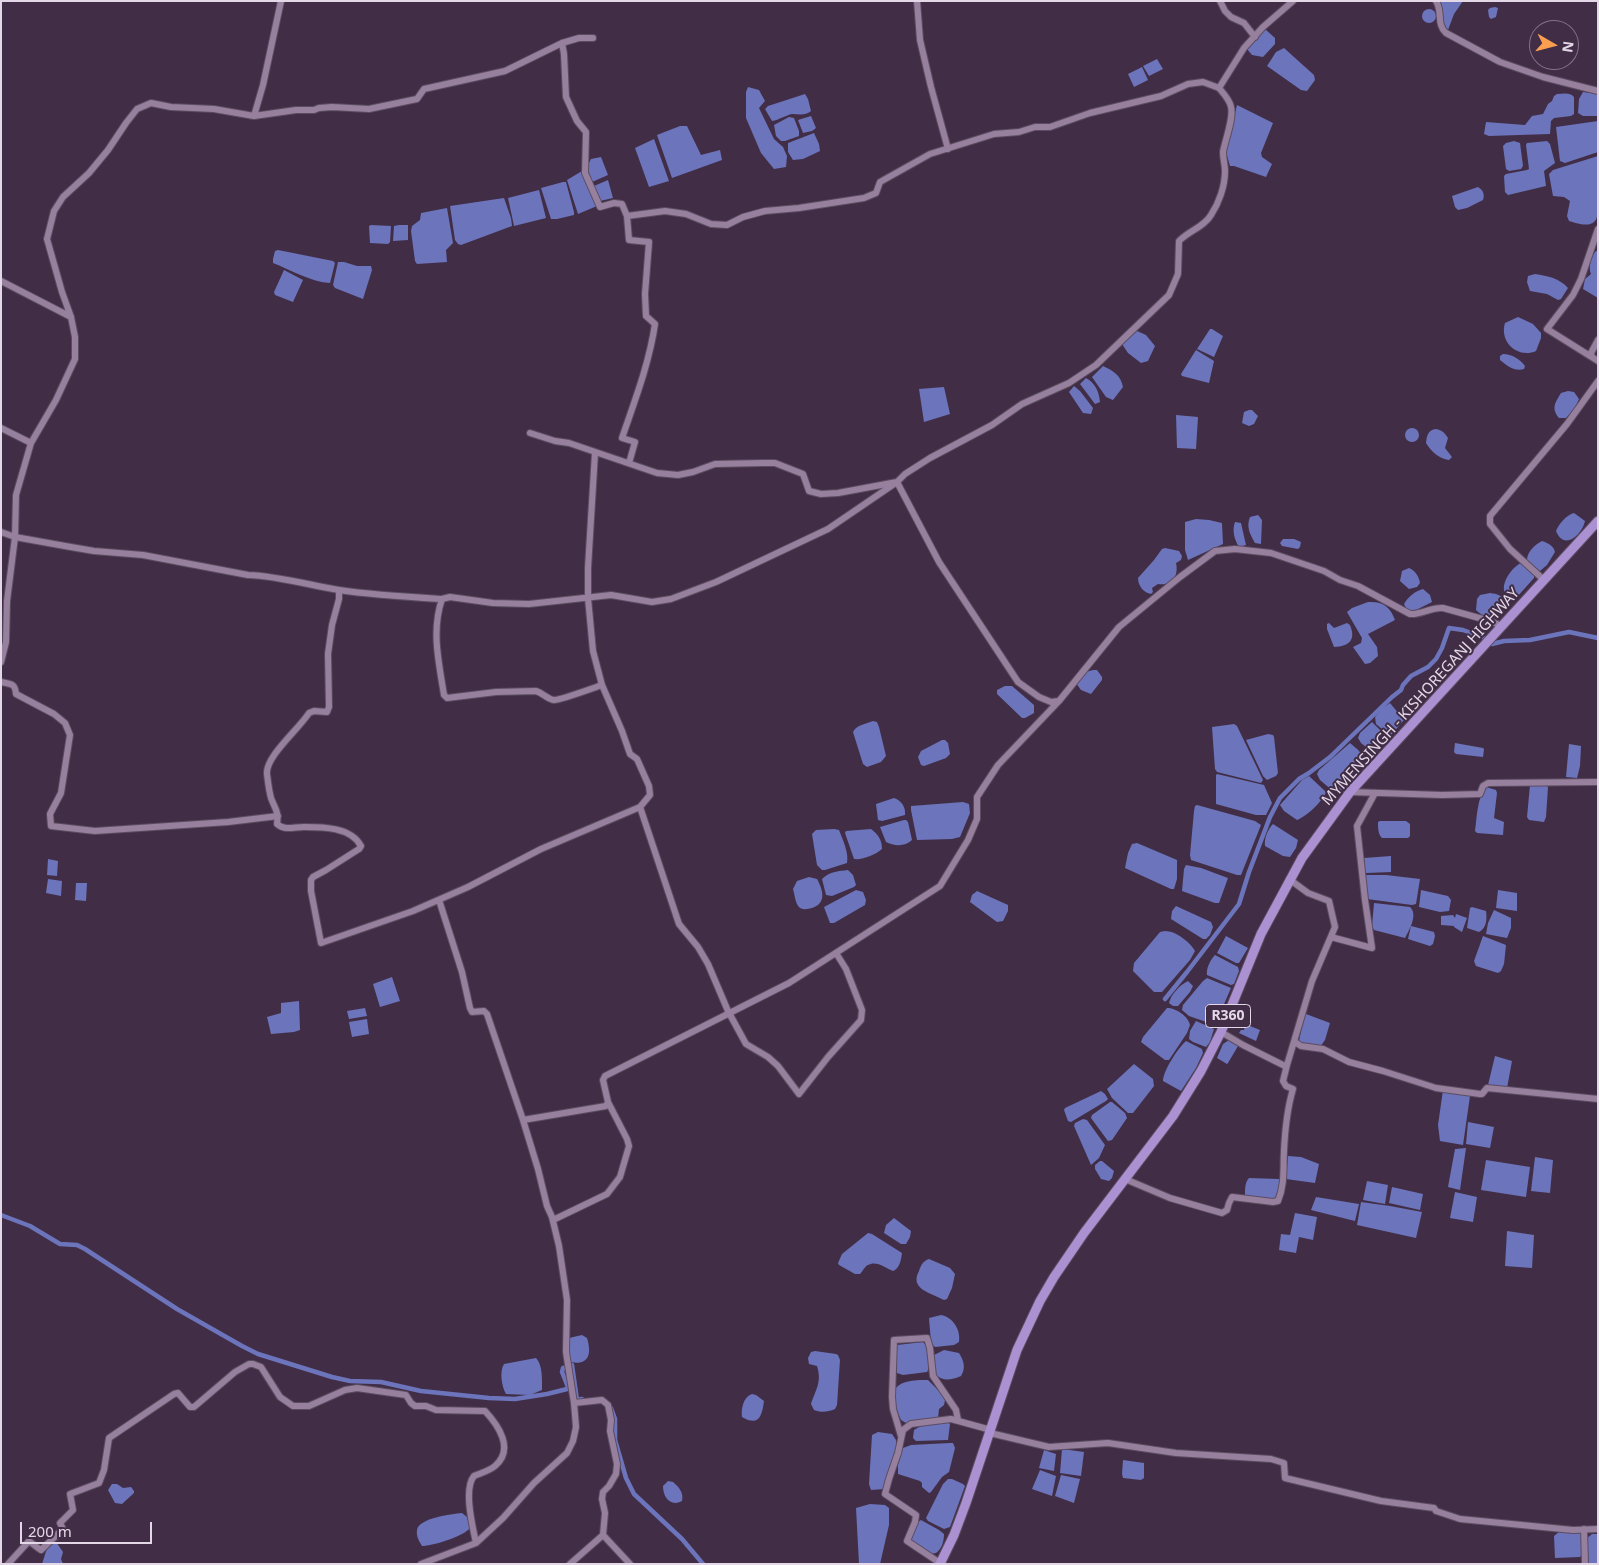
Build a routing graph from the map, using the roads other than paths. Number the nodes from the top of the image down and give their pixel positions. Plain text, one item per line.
1 (281, 1) edge
2 (917, 1) edge
3 (1220, 1) edge
4 (1293, 1) edge
5 (1436, 1) edge
6 (1255, 37) junction
7 (593, 38) dead end
8 (562, 43) junction
9 (1219, 88) junction
10 (1598, 91) edge
11 (254, 116) junction
12 (948, 149) junction
13 (627, 216) junction
14 (1598, 229) edge
15 (1, 281) edge
16 (71, 317) junction
17 (1598, 340) edge
18 (1595, 359) edge
19 (1598, 381) edge
20 (1, 428) edge
21 (530, 433) dead end
22 (31, 442) junction
23 (595, 453) junction
24 (629, 463) junction
25 (896, 482) junction
26 (1598, 521) edge
27 (1, 532) edge
28 (15, 536) junction
29 (1544, 580) junction
30 (339, 590) junction
31 (588, 598) junction
32 (442, 599) junction
33 (1502, 626) junction
34 (1, 662) edge
35 (1, 682) edge
36 (602, 685) junction
37 (1059, 701) junction
38 (1598, 782) edge
39 (1350, 792) junction
40 (1375, 793) junction
41 (640, 807) junction
42 (278, 816) junction
43 (1290, 879) junction
44 (439, 900) junction
45 (1331, 937) junction
46 (836, 952) junction
47 (729, 1013) junction
48 (1221, 1032) junction
49 (1294, 1042) junction
50 (1286, 1065) junction
51 (1598, 1099) edge
52 (608, 1102) junction
53 (523, 1120) junction
54 (1126, 1179) junction
55 (553, 1220) junction
56 (574, 1403) junction
57 (958, 1420) junction
58 (990, 1432) junction
59 (901, 1437) junction
60 (1598, 1529) edge
61 (1584, 1530) junction
62 (603, 1536) junction
63 (476, 1543) junction
64 (940, 1563) edge
65 (8, 1564) edge
66 (421, 1564) edge
67 (570, 1564) edge
68 (630, 1564) edge
69 (1585, 1564) edge

1 - 11 street
2 - 12 street
3 - 6 street
4 - 6 street
5 - 10 street
6 - 9 street
7 - 8 street
8 - 11 street
8 - 13 street
9 - 12 street
9 - 25 street
11 - 16 street
12 - 13 street
13 - 24 street
14 - 18 street
15 - 16 street
16 - 22 street
17 - 18 street
19 - 29 street
20 - 22 street
21 - 23 street
22 - 28 street
23 - 24 street
23 - 31 street
24 - 25 street
25 - 31 street
25 - 37 street
26 - 29 main road, MYMENSINGH - KISHOREGANJ HIGHWAY / R360
27 - 28 street
28 - 30 street
28 - 34 street
29 - 33 main road, MYMENSINGH - KISHOREGANJ HIGHWAY / R360
30 - 32 street
30 - 42 street
31 - 32 street
31 - 36 street
32 - 36 street
33 - 37 street
33 - 39 main road, MYMENSINGH - KISHOREGANJ HIGHWAY / R360
35 - 42 street
36 - 41 street
37 - 46 street
38 - 40 street
39 - 40 street
39 - 43 main road, MYMENSINGH - KISHOREGANJ HIGHWAY / R360
40 - 45 street
41 - 44 street
41 - 47 street
42 - 44 street
43 - 45 street
43 - 48 main road, MYMENSINGH - KISHOREGANJ HIGHWAY / R360
44 - 53 street
45 - 49 street
46 - 47 street
46 - 47 street
47 - 52 street
48 - 50 street
48 - 54 main road, MYMENSINGH - KISHOREGANJ HIGHWAY / R360
49 - 50 street
49 - 51 street
50 - 54 street
52 - 53 street
52 - 55 street
53 - 55 street
54 - 58 main road, MYMENSINGH - KISHOREGANJ HIGHWAY / R360
55 - 56 street
56 - 62 street
56 - 63 street
57 - 58 street
57 - 59 street
57 - 59 street
58 - 61 street
58 - 64 main road, MYMENSINGH - KISHOREGANJ HIGHWAY / R360
59 - 64 street
60 - 61 street
61 - 69 street
62 - 67 street
62 - 68 street
63 - 65 street
63 - 66 street

